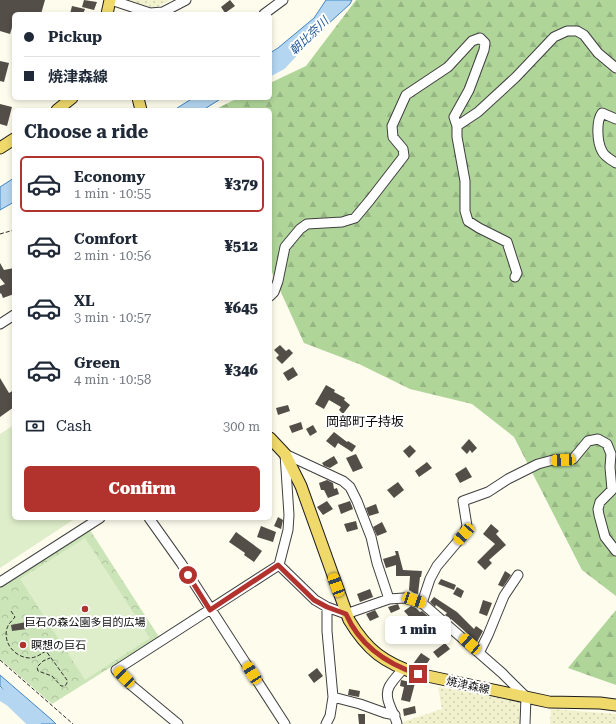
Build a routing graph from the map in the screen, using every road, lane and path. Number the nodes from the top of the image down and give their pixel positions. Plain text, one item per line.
1 (110, 0) edge
2 (186, 0) edge
3 (283, 0) edge
4 (107, 12) edge
5 (144, 12) edge
6 (163, 12) edge
7 (267, 12) edge
8 (616, 68) edge
9 (70, 100) edge
10 (60, 108) edge
11 (616, 119) edge
12 (457, 126) junction
13 (12, 140) edge
14 (0, 148) edge
15 (616, 163) edge
16 (12, 231) edge
17 (0, 234) edge
18 (515, 277) dead end
19 (272, 294) edge
20 (12, 316) edge
21 (0, 324) edge
22 (272, 440) edge
23 (285, 454) junction
24 (97, 520) edge
25 (150, 520) edge
26 (616, 551) edge
27 (278, 565) junction
28 (518, 575) dead end
29 (0, 582) edge
30 (389, 599) junction
31 (422, 603) junction
32 (327, 607) junction
33 (210, 610) junction
34 (12, 611) dead end
35 (346, 614) junction
36 (479, 653) junction
37 (50, 658) junction
38 (0, 660) edge
39 (403, 669) junction
40 (332, 697) junction
41 (526, 698) junction
42 (616, 706) edge
43 (395, 715) junction
44 (73, 724) edge
45 (178, 724) edge
46 (285, 724) edge
47 (326, 724) edge
48 (398, 724) edge
49 (525, 724) edge

1 - 4 main road
1 - 5 street
2 - 6 street
3 - 7 street
8 - 12 street
9 - 10 main road
11 - 15 street
12 - 18 street
12 - 19 street
13 - 14 main road
16 - 17 path
20 - 21 street
22 - 23 main road, 焼津森線
23 - 27 street
23 - 30 street
23 - 35 main road, 焼津森線
24 - 29 street
25 - 33 street
26 - 31 street
27 - 32 street
27 - 33 street
28 - 36 street
30 - 31 street
30 - 35 street
31 - 36 street
32 - 35 street
32 - 40 street
33 - 45 street
33 - 46 street
34 - 37 path
35 - 39 main road, 焼津森線
36 - 41 street
37 - 37 path
38 - 44 path
39 - 41 main road, 焼津森線
39 - 43 street
40 - 43 street
40 - 47 street
41 - 42 main road, 焼津森線
41 - 49 street
43 - 48 street

